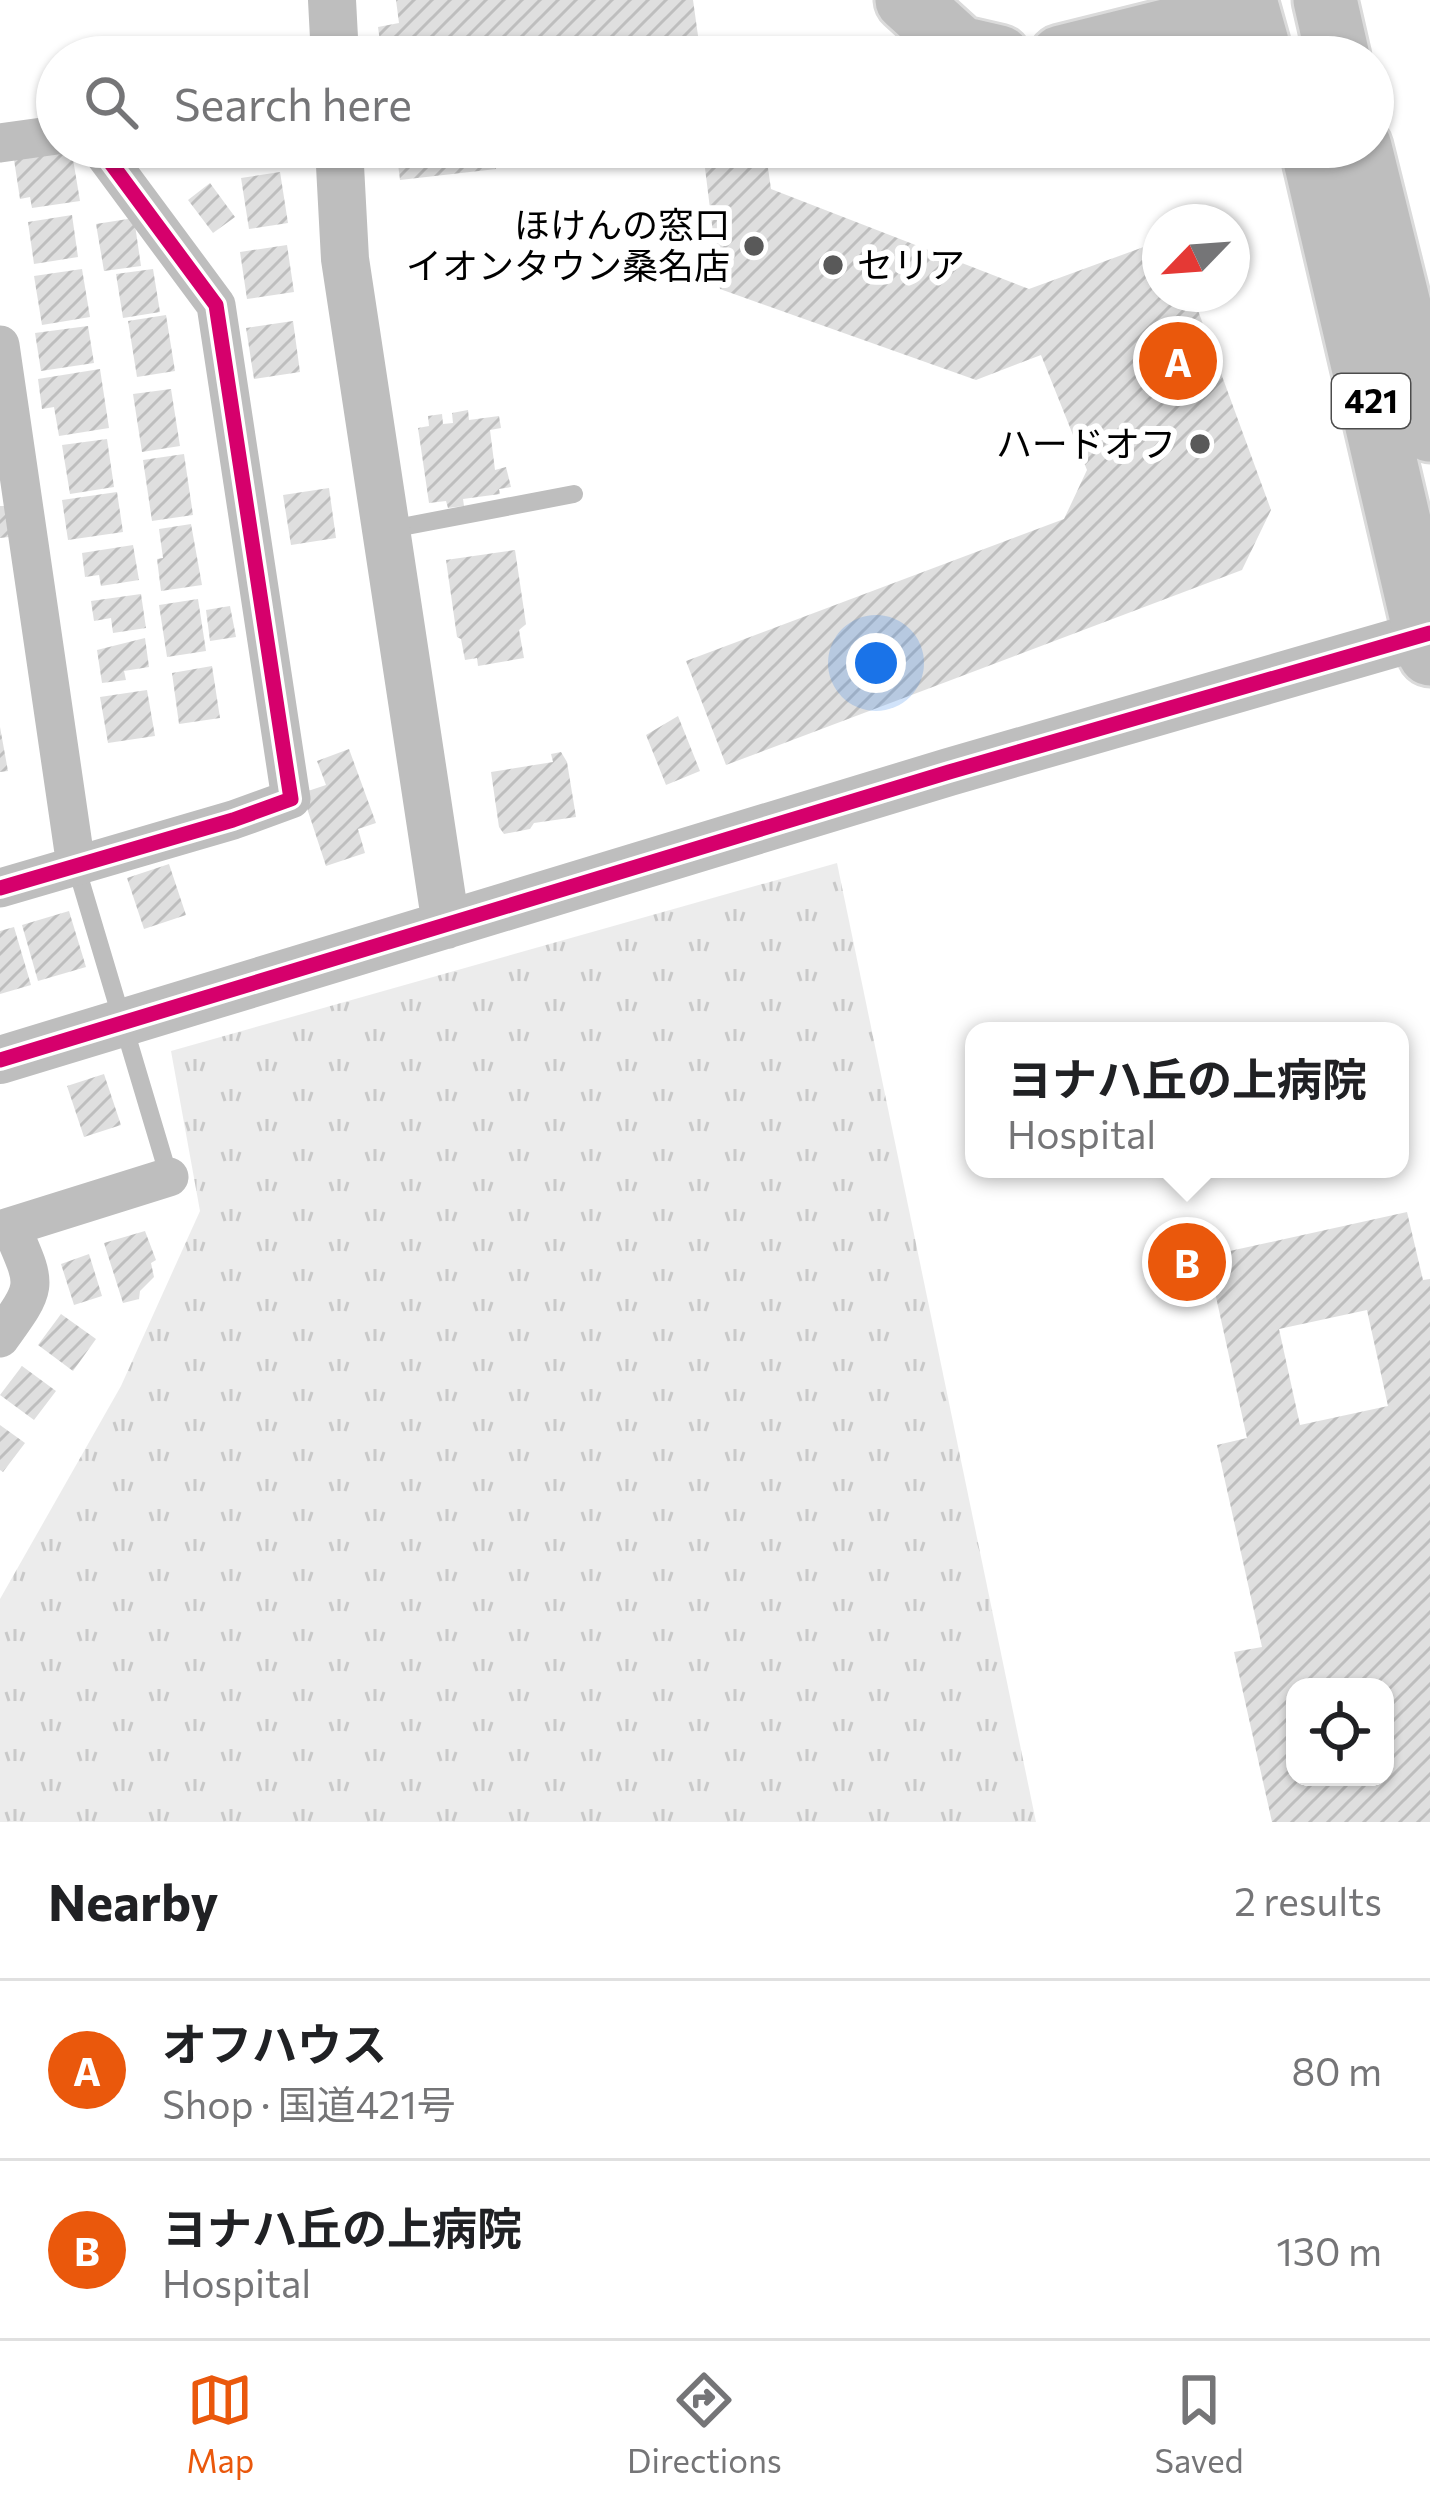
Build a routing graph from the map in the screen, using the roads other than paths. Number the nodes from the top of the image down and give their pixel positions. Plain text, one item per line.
1 (332, 0) edge
2 (908, 0) edge
3 (1274, 0) edge
4 (1324, 0) edge
5 (1224, 11) edge
6 (334, 36) edge
7 (946, 36) edge
8 (1135, 36) edge
9 (1244, 36) edge
10 (1283, 36) edge
11 (1333, 36) edge
12 (36, 138) edge
13 (0, 143) edge
14 (115, 168) edge
15 (340, 168) edge
16 (1326, 168) edge
17 (1328, 168) edge
18 (0, 345) edge
19 (1430, 430) edge
20 (574, 494) dead end
21 (386, 530) junction
22 (1428, 641) edge
23 (76, 866) junction
24 (0, 888) edge
25 (446, 926) junction
26 (121, 1024) junction
27 (0, 1060) edge
28 (170, 1177) joint
29 (5, 1228) edge
30 (0, 1338) edge

1 - 6 street
2 - 7 highway
3 - 10 highway
4 - 11 highway
5 - 8 highway
5 - 9 highway
12 - 13 street
14 - 23 street
15 - 21 street
16 - 22 highway, 421
17 - 19 highway, 421
18 - 23 street
20 - 21 lane
21 - 25 street
22 - 25 street
23 - 24 street
23 - 26 lane
25 - 26 street
26 - 27 street
26 - 28 lane
28 - 29 street
29 - 30 street

